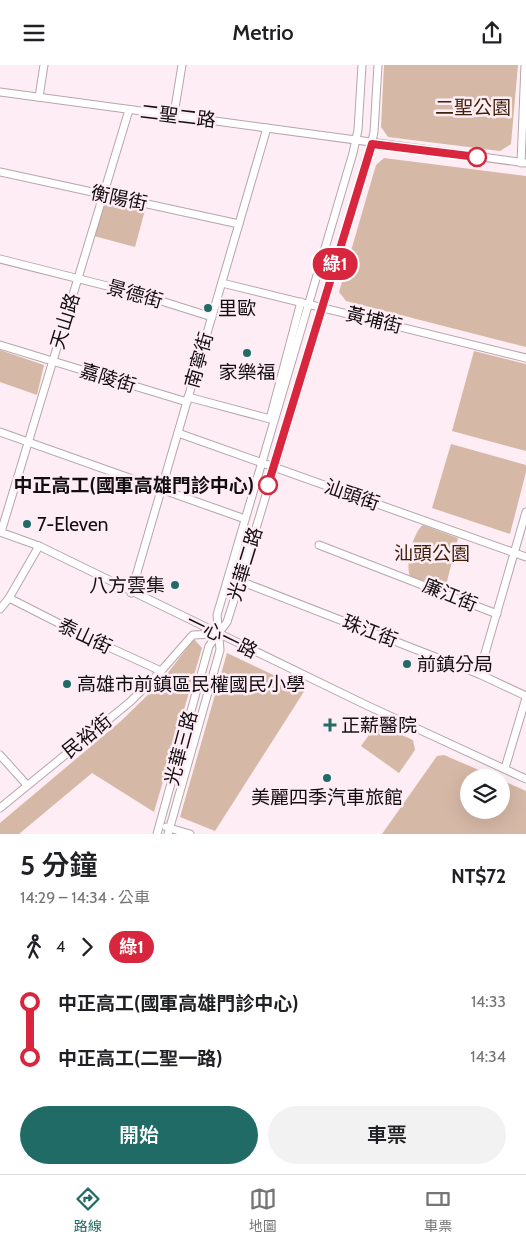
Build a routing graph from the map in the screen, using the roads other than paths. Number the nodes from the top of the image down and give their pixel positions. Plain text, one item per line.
1 (44, 65) edge
2 (182, 65) edge
3 (362, 65) edge
4 (378, 65) edge
5 (525, 65) edge
6 (0, 92) edge
7 (40, 97) junction
8 (129, 110) junction
9 (174, 114) junction
10 (267, 127) junction
11 (356, 141) junction
12 (372, 144) junction
13 (524, 163) edge
14 (0, 172) edge
15 (103, 195) junction
16 (239, 224) junction
17 (0, 259) edge
18 (78, 279) junction
19 (222, 283) junction
20 (304, 303) junction
21 (322, 307) junction
22 (212, 317) junction
23 (0, 345) edge
24 (526, 358) edge
25 (53, 362) junction
26 (286, 378) junction
27 (299, 381) junction
28 (188, 400) junction
29 (270, 419) junction
30 (0, 432) edge
31 (178, 433) junction
32 (28, 443) junction
33 (260, 462) junction
34 (274, 467) junction
35 (161, 490) junction
36 (526, 513) edge
37 (245, 519) junction
38 (1, 532) edge
39 (319, 545) dead end
40 (39, 546) junction
41 (514, 553) junction
42 (526, 557) edge
43 (240, 581) junction
44 (131, 593) junction
45 (9, 598) junction
46 (0, 609) edge
47 (497, 614) junction
48 (219, 634) junction
49 (161, 671) junction
50 (479, 673) junction
51 (526, 697) edge
52 (0, 755) edge
53 (504, 768) junction
54 (526, 779) edge
55 (27, 785) junction
56 (0, 808) edge
57 (160, 825) junction
58 (168, 831) edge
59 (157, 834) edge
60 (190, 834) edge

1 - 7 street
2 - 9 street
3 - 11 street, 光華二路
4 - 12 street, 光華二路
5 - 13 street
6 - 7 street, 二聖二路
7 - 8 street, 二聖二路
8 - 9 street, 二聖二路
8 - 15 street, 天山路
9 - 10 street, 二聖二路
10 - 11 street, 二聖二路
10 - 16 street, 南寧街
11 - 12 street, 二聖二路
11 - 20 street, 光華二路
12 - 13 street, 二聖二路
12 - 21 street, 光華二路
14 - 15 street, 衡陽街
15 - 16 street, 衡陽街
15 - 18 street, 天山路
16 - 19 street, 南寧街
17 - 18 street, 景德街
18 - 22 street, 景德街
18 - 25 street, 天山路
19 - 20 street, 黃埔街
19 - 22 street, 南寧街
20 - 21 street, 黃埔街
20 - 26 street, 光華二路
20 - 29 street
21 - 24 street, 黃埔街
21 - 27 street, 光華二路
22 - 28 street, 南寧街
23 - 25 street, 嘉陵街
25 - 28 street, 嘉陵街
25 - 32 street, 天山路
26 - 27 street
26 - 33 street, 光華二路
27 - 34 street, 光華二路
28 - 29 street, 嘉陵街
28 - 31 street, 南寧街
29 - 33 street
30 - 32 street
31 - 33 street, 汕頭街
31 - 35 street, 南寧街
32 - 35 street
32 - 38 street, 天山路
33 - 34 street, 汕頭街
33 - 37 street, 光華二路
34 - 41 street, 汕頭街
34 - 43 street, 光華二路
35 - 37 street
35 - 44 street, 南寧街
36 - 41 street
37 - 48 street, 光華二路
38 - 40 street, 一心一路
39 - 47 street, 廉江街
40 - 44 street, 一心一路
40 - 45 street
41 - 42 street, 汕頭街
41 - 47 street
43 - 48 street, 光華二路
43 - 50 street, 珠江街
44 - 48 street, 一心一路
45 - 46 street
45 - 49 street, 泰山街
47 - 50 street
48 - 49 street, 民裕街
48 - 53 street, 一心一路
48 - 57 street, 光華三路
48 - 58 street, 光華三路
49 - 55 street, 民裕街
50 - 51 street, 珠江街
51 - 53 street
52 - 55 street
53 - 54 street, 一心一路
55 - 56 street, 民裕街
57 - 58 street
57 - 59 street, 光華三路
58 - 60 street

